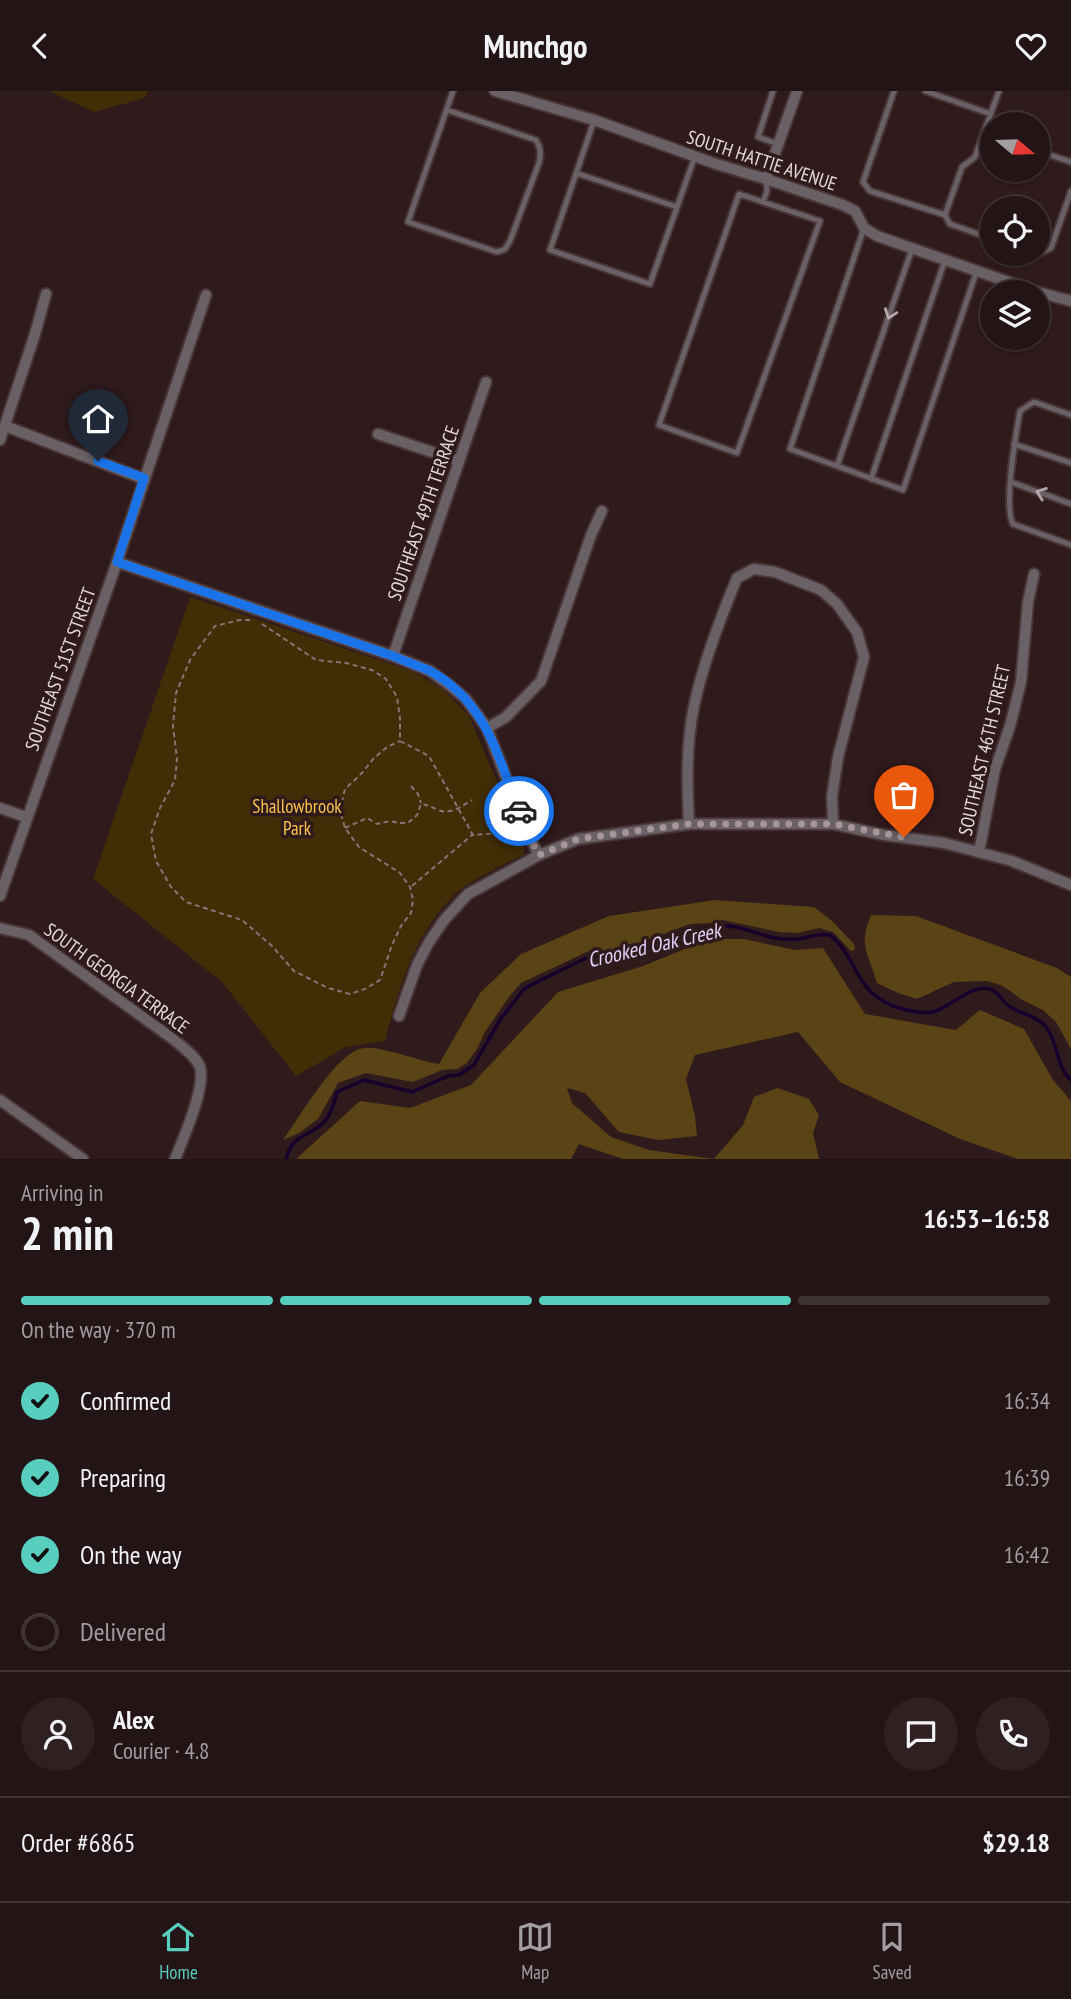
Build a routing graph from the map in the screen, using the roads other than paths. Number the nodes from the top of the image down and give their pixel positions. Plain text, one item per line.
1 (453, 91) edge
2 (495, 91) edge
3 (773, 91) edge
4 (797, 91) edge
5 (894, 91) edge
6 (925, 91) edge
7 (999, 91) edge
8 (447, 110) junction
9 (985, 112) edge
10 (992, 112) edge
11 (594, 120) junction
12 (778, 144) junction
13 (980, 144) edge
14 (1050, 155) edge
15 (695, 156) junction
16 (1071, 162) edge
17 (576, 173) junction
18 (766, 179) junction
19 (1071, 191) edge
20 (763, 202) junction
21 (677, 208) junction
22 (944, 215) junction
23 (864, 228) junction
24 (980, 235) edge
25 (1050, 248) edge
26 (912, 249) junction
27 (945, 260) junction
28 (977, 270) junction
29 (46, 294) dead end
30 (206, 295) dead end
31 (1071, 301) edge
32 (486, 382) dead end
33 (1071, 403) edge
34 (1069, 414) edge
35 (5, 426) junction
36 (378, 434) dead end
37 (0, 440) edge
38 (1014, 444) junction
39 (458, 461) junction
40 (1071, 463) edge
41 (837, 466) junction
42 (144, 478) junction
43 (872, 479) junction
44 (1011, 482) junction
45 (1071, 504) edge
46 (602, 511) dead end
47 (1071, 545) edge
48 (117, 562) junction
49 (1034, 574) dead end
50 (393, 656) junction
51 (487, 728) junction
52 (0, 808) edge
53 (26, 817) junction
54 (688, 824) junction
55 (833, 824) junction
56 (979, 852) junction
57 (539, 855) junction
58 (1071, 885) edge
59 (0, 896) edge
60 (0, 928) edge
61 (399, 1016) dead end
62 (0, 1100) edge
63 (83, 1159) edge
64 (175, 1159) edge

1 - 8 lane
2 - 11 street, SOUTH HATTIE AVENUE
3 - 12 lane
4 - 12 street
5 - 22 lane
6 - 9 lane
7 - 10 lane
8 - 8 lane
11 - 15 street, SOUTH HATTIE AVENUE
11 - 17 lane
12 - 18 street
13 - 22 lane
14 - 16 lane
15 - 18 street, SOUTH HATTIE AVENUE
15 - 21 lane
17 - 21 lane
17 - 21 lane
18 - 20 lane
18 - 23 street, SOUTH HATTIE AVENUE
19 - 25 lane
20 - 20 lane
22 - 24 lane
23 - 26 street, SOUTH HATTIE AVENUE
23 - 41 lane
26 - 27 street, SOUTH HATTIE AVENUE
26 -> 41 lane
27 - 28 street, SOUTH HATTIE AVENUE
27 - 43 lane
28 - 31 street, SOUTH HATTIE AVENUE
28 - 43 lane
29 - 35 street
30 - 42 street, SOUTHEAST 51ST STREET
32 - 39 street, SOUTHEAST 49TH TERRACE
33 - 34 lane
34 - 38 lane
35 - 37 street
35 - 42 street
36 - 39 street
38 - 40 lane
38 - 44 lane
39 - 50 street, SOUTHEAST 49TH TERRACE
41 - 43 lane
42 - 48 street, SOUTHEAST 51ST STREET
45 -> 44 lane
44 - 47 lane
46 - 51 street
48 - 50 street
48 - 53 street, SOUTHEAST 51ST STREET
49 - 56 street, SOUTHEAST 46TH STREET
50 - 51 street
51 - 57 street
52 - 53 street
53 - 59 street, SOUTHEAST 51ST STREET
54 - 55 street
54 - 55 street
54 - 57 street
55 - 56 street
56 - 58 street
57 - 61 street
60 - 64 street, SOUTH GEORGIA TERRACE
62 - 63 street

